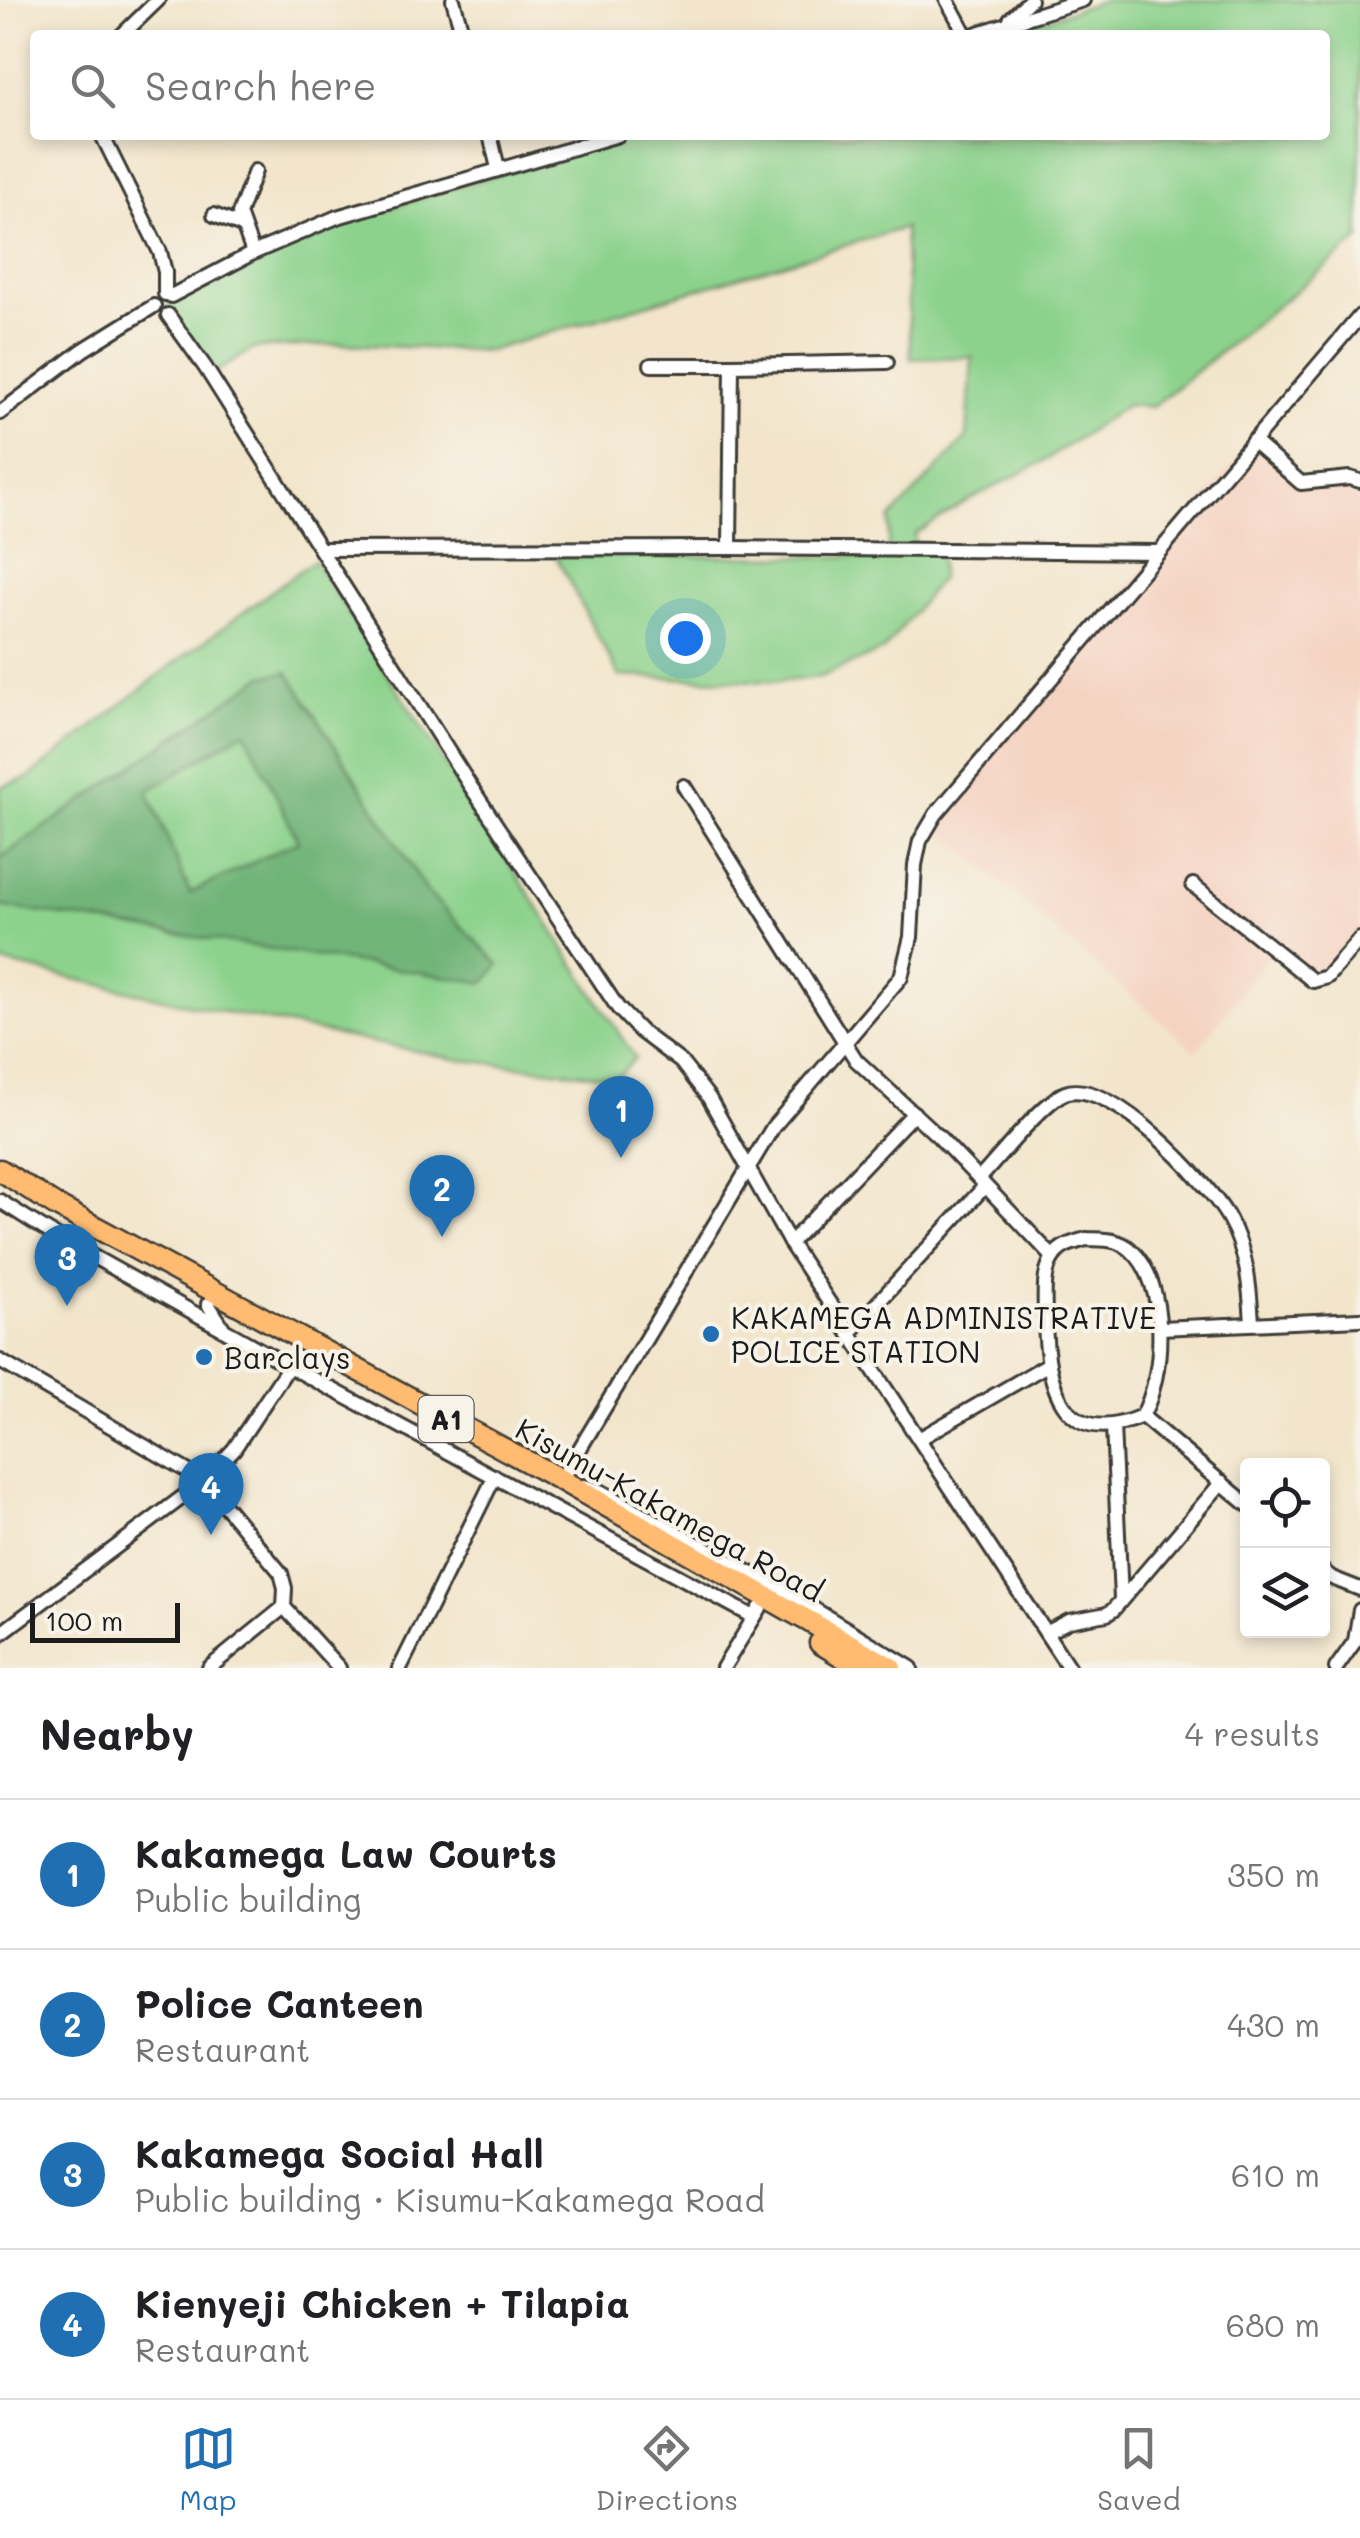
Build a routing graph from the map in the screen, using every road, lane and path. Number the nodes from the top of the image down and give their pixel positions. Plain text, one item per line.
1 (158, 0) edge
2 (454, 0) edge
3 (947, 0) edge
4 (1030, 0) edge
5 (1083, 0) edge
6 (1053, 4) edge
7 (1005, 24) junction
8 (127, 30) edge
9 (462, 30) edge
10 (966, 30) edge
11 (985, 30) edge
12 (104, 140) edge
13 (491, 140) edge
14 (600, 140) edge
15 (498, 168) junction
16 (255, 171) dead end
17 (214, 214) dead end
18 (242, 226) junction
19 (252, 253) junction
20 (168, 295) junction
21 (154, 306) junction
22 (168, 314) junction
23 (1360, 316) edge
24 (887, 362) dead end
25 (651, 365) dead end
26 (732, 365) junction
27 (0, 413) edge
28 (1253, 441) junction
29 (1360, 481) edge
30 (322, 548) junction
31 (730, 548) junction
32 (1158, 552) junction
33 (684, 786) dead end
34 (1192, 884) dead end
35 (1360, 939) edge
36 (846, 1041) junction
37 (914, 1114) junction
38 (748, 1167) junction
39 (0, 1170) edge
40 (982, 1183) junction
41 (0, 1187) edge
42 (0, 1201) edge
43 (790, 1242) junction
44 (1052, 1258) junction
45 (208, 1304) junction
46 (1360, 1319) edge
47 (1252, 1323) junction
48 (224, 1328) junction
49 (1160, 1328) junction
50 (850, 1333) junction
51 (0, 1361) edge
52 (1046, 1365) junction
53 (289, 1366) junction
54 (1142, 1416) junction
55 (1113, 1426) junction
56 (919, 1440) junction
57 (495, 1476) junction
58 (560, 1480) junction
59 (204, 1482) junction
60 (1222, 1482) junction
61 (1240, 1498) edge
62 (1330, 1576) edge
63 (1360, 1589) edge
64 (1122, 1599) junction
65 (284, 1608) junction
66 (1360, 1610) edge
67 (757, 1612) junction
68 (1046, 1633) junction
69 (0, 1634) edge
70 (209, 1668) edge
71 (339, 1668) edge
72 (400, 1668) edge
73 (724, 1668) edge
74 (862, 1668) edge
75 (890, 1668) edge
76 (911, 1668) edge
77 (1069, 1668) edge
78 (1336, 1668) edge

1 - 8 street
2 - 9 street
3 - 10 street
4 - 7 street
5 - 6 street
6 - 7 street
7 - 11 street
12 - 20 street
13 - 15 street
14 - 15 street
15 - 19 street
16 - 18 street
17 - 18 street
18 - 19 street
19 - 20 street
20 - 21 street
20 - 22 street
21 - 22 street
21 - 27 street
22 - 30 street
23 - 28 street
24 - 26 street
25 - 26 street
26 - 31 street
28 - 29 street
28 - 32 street
30 - 31 street
30 - 38 street
31 - 32 street
32 - 36 street
33 - 36 street
34 - 35 street
36 - 37 street
36 - 38 street
37 - 40 street
37 - 43 street
38 - 43 street
38 - 58 street
39 - 58 highway, Kisumu-Kakamega Road / A1
40 - 44 street
40 - 47 street
40 - 50 street
41 - 45 highway, Kisumu-Kakamega Road / A1
42 - 48 street
43 - 50 street
44 - 49 street
44 - 52 street
45 - 48 street
45 - 67 highway, Kisumu-Kakamega Road / A1
46 - 47 street
47 - 49 street
48 - 53 street
49 - 54 street
50 - 56 street
51 - 59 street
52 - 55 street
52 - 56 street
53 - 57 street
53 - 59 street
54 - 55 street
54 - 60 street
55 - 64 street
56 - 68 street
57 - 67 street
57 - 72 street
58 - 75 highway, Kisumu-Kakamega Road / A1
58 - 76 street
59 - 65 street
59 - 69 street
60 - 61 street
60 - 64 street
62 - 63 street
64 - 68 street
65 - 70 street
65 - 71 street
66 - 78 street
67 - 73 street
67 - 74 highway, Kisumu-Kakamega Road / A1
68 - 77 street

